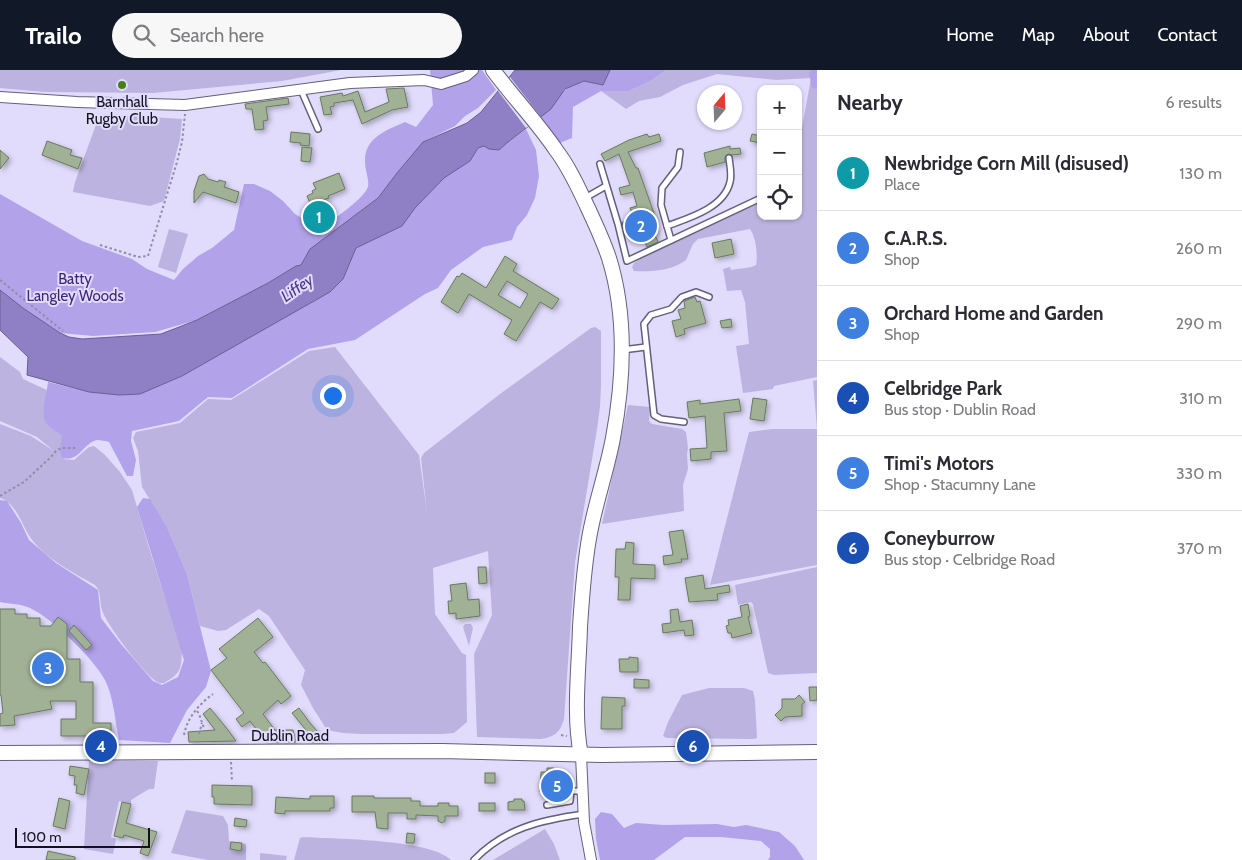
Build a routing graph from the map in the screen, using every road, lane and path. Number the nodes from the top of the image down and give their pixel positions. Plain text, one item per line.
1 (473, 70) edge
2 (496, 74) edge
3 (301, 89) junction
4 (0, 97) edge
5 (185, 105) junction
6 (318, 129) dead end
7 (680, 152) dead end
8 (729, 158) dead end
9 (600, 164) dead end
10 (606, 186) junction
11 (584, 198) junction
12 (757, 200) edge
13 (667, 226) junction
14 (671, 240) junction
15 (100, 245) dead end
16 (0, 280) edge
17 (710, 297) dead end
18 (63, 330) dead end
19 (646, 347) junction
20 (622, 350) junction
21 (684, 422) dead end
22 (77, 448) dead end
23 (0, 496) edge
24 (213, 694) dead end
25 (197, 711) junction
26 (202, 723) junction
27 (205, 729) dead end
28 (199, 734) dead end
29 (184, 735) dead end
30 (0, 752) edge
31 (231, 752) junction
32 (817, 752) edge
33 (581, 755) junction
34 (232, 782) dead end
35 (584, 791) junction
36 (547, 805) dead end
37 (584, 814) junction
38 (474, 860) edge
39 (591, 860) edge

1 - 3 street
2 - 11 main road
3 - 5 street
3 - 6 lane
4 - 5 street
5 - 15 path
7 - 13 lane
8 - 13 lane
9 - 10 lane
10 - 11 lane
10 - 14 lane
11 - 20 main road
12 - 14 lane
13 - 14 lane
16 - 18 path
17 - 19 lane
19 - 20 lane
19 - 21 lane
20 - 33 main road
22 - 23 path
24 - 25 path
25 - 26 path
25 - 29 path
26 - 27 path
26 - 28 path
30 - 31 main road, Dublin Road
31 - 33 main road, Dublin Road
31 - 34 path
32 - 33 main road, Dublin Road
33 - 35 street
35 - 36 lane
35 - 37 street
37 - 38 lane
37 - 39 street

